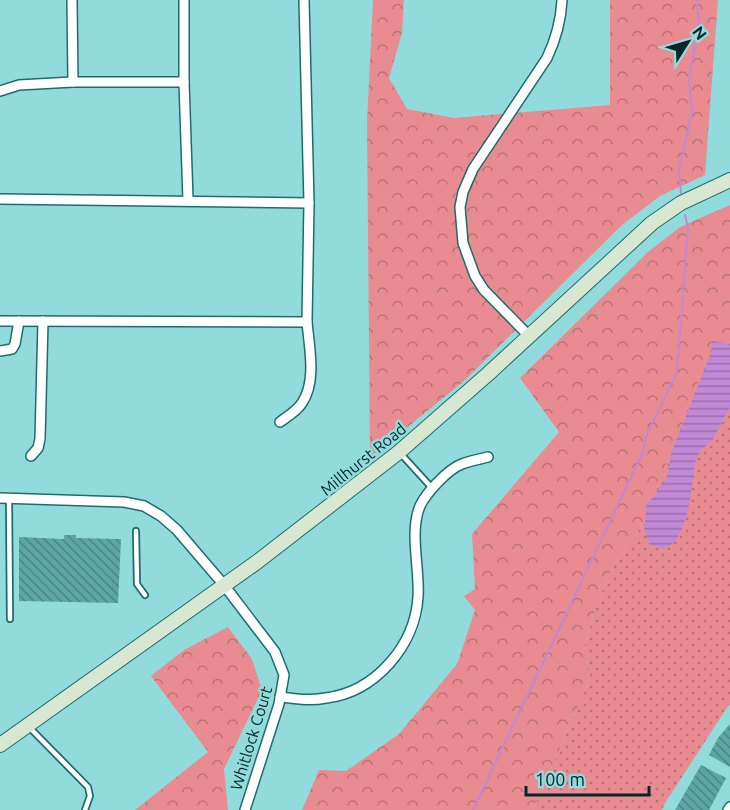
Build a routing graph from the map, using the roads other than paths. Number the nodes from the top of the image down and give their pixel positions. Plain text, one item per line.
1 (72, 0) edge
2 (184, 0) edge
3 (304, 0) edge
4 (562, 0) edge
5 (73, 82) junction
6 (184, 82) junction
7 (0, 91) edge
8 (730, 180) edge
9 (0, 199) edge
10 (188, 200) junction
11 (309, 203) junction
12 (0, 321) edge
13 (19, 321) junction
14 (43, 321) junction
15 (308, 322) junction
16 (529, 336) junction
17 (0, 351) edge
18 (280, 422) dead end
19 (399, 453) junction
20 (31, 456) dead end
21 (488, 457) dead end
22 (432, 488) junction
23 (4, 499) edge
24 (136, 531) dead end
25 (224, 585) junction
26 (145, 595) dead end
27 (10, 619) dead end
28 (280, 697) junction
29 (27, 726) junction
30 (0, 745) edge
31 (84, 810) edge
32 (245, 810) edge

1 - 5 street
2 - 6 street
3 - 11 street
4 - 16 street
5 - 6 street
5 - 7 street
6 - 10 street
8 - 16 street, Millhurst Road
9 - 10 street
10 - 11 street
11 - 15 street
12 - 13 street
13 - 14 street
13 - 17 street
14 - 15 street
14 - 20 street
15 - 18 street
16 - 19 street, Millhurst Road
19 - 22 lane
19 - 25 street, Millhurst Road
21 - 22 street
22 - 28 street
23 - 25 street, Whitlock Court
23 - 27 lane
24 - 26 lane
25 - 28 street, Whitlock Court
25 - 29 street, Millhurst Road
28 - 32 street, Whitlock Court
29 - 30 street, Millhurst Road
29 - 31 lane

